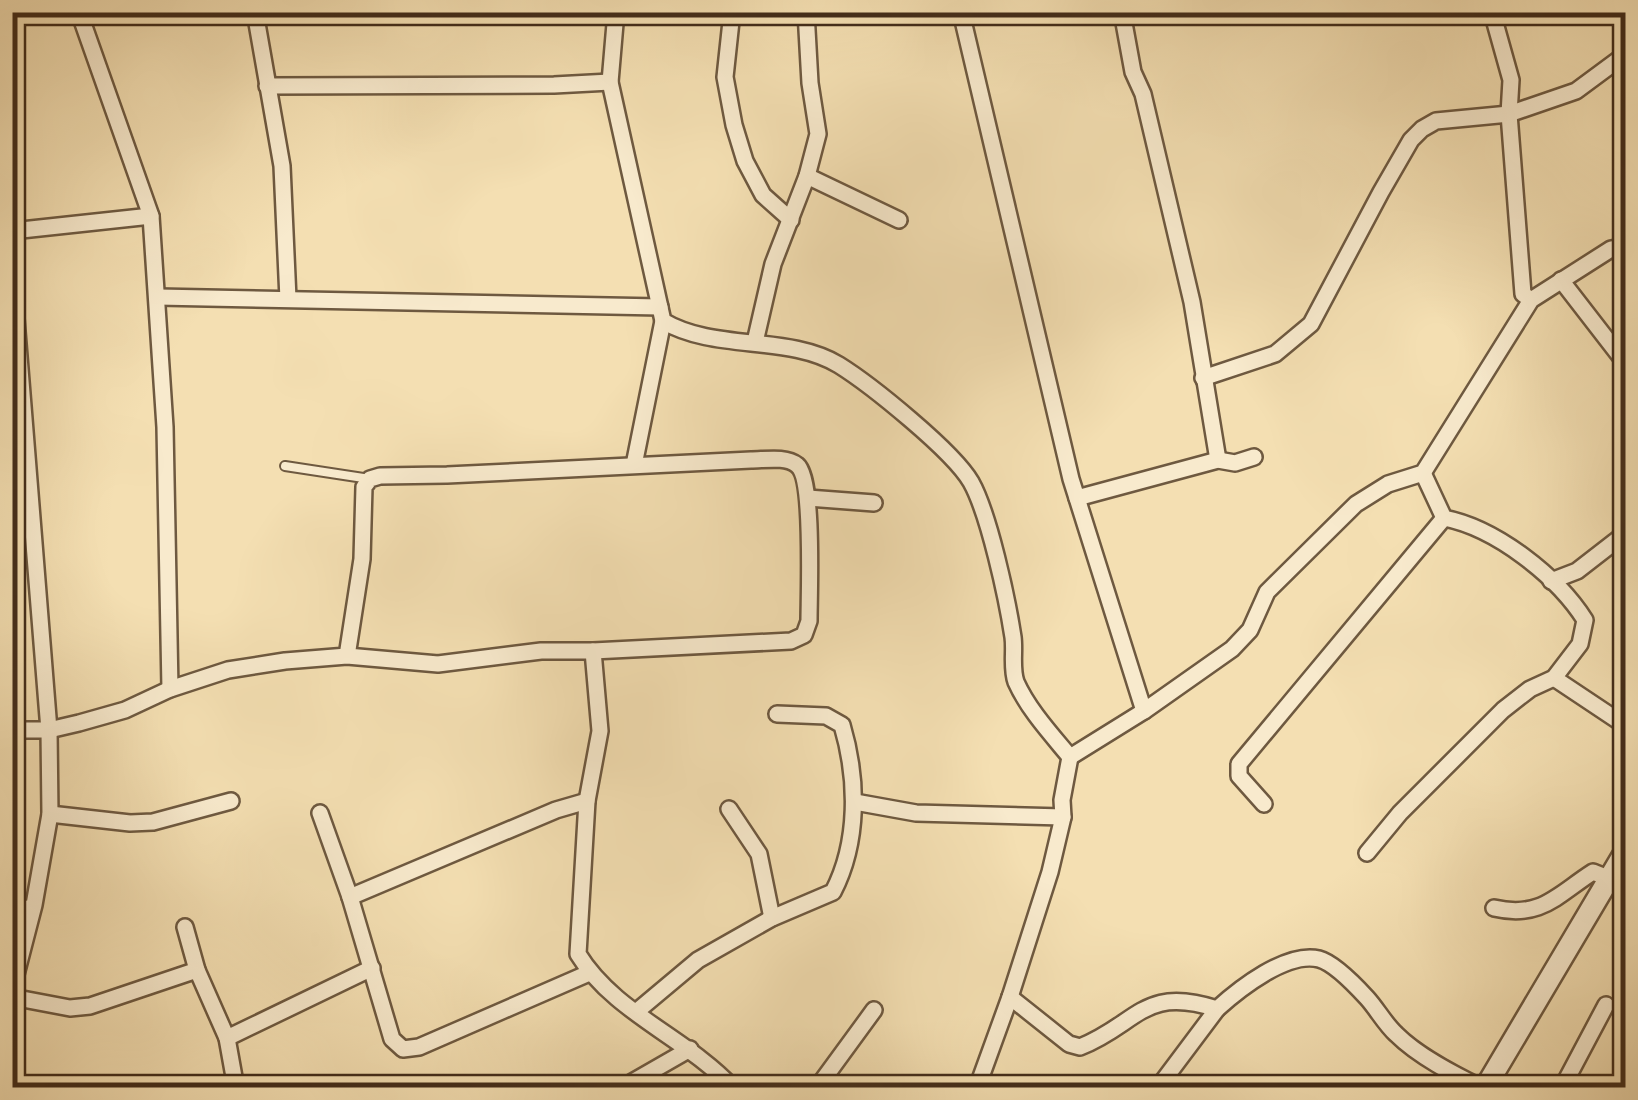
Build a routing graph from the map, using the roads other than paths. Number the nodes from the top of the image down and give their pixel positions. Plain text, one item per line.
1 (79, 12) edge
2 (255, 12) edge
3 (616, 12) edge
4 (732, 12) edge
5 (806, 12) edge
6 (961, 12) edge
7 (1122, 12) edge
8 (1492, 12) edge
9 (1626, 54) edge
10 (610, 82) junction
11 (267, 86) junction
12 (1509, 114) junction
13 (807, 176) junction
14 (151, 216) junction
15 (791, 220) junction
16 (899, 220) dead end
17 (12, 231) edge
18 (1626, 246) edge
19 (12, 269) edge
20 (1561, 280) junction
21 (158, 297) junction
22 (288, 299) junction
23 (1532, 300) junction
24 (662, 314) junction
25 (14, 318) edge
26 (754, 342) junction
27 (1626, 364) edge
28 (1203, 378) junction
29 (1254, 457) dead end
30 (1218, 460) junction
31 (634, 465) junction
32 (285, 466) dead end
33 (1423, 472) junction
34 (370, 479) junction
35 (808, 498) junction
36 (1077, 498) junction
37 (874, 504) dead end
38 (1444, 518) junction
39 (1626, 533) edge
40 (1577, 571) junction
41 (1551, 582) junction
42 (1575, 604) junction
43 (592, 651) junction
44 (347, 656) junction
45 (1554, 678) junction
46 (170, 689) junction
47 (1144, 710) junction
48 (777, 714) dead end
49 (1626, 726) edge
50 (12, 730) edge
51 (50, 730) junction
52 (1070, 757) junction
53 (231, 801) dead end
54 (587, 801) junction
55 (855, 802) junction
56 (1264, 804) dead end
57 (728, 809) dead end
58 (320, 813) dead end
59 (50, 814) junction
60 (1063, 817) junction
61 (1626, 850) edge
62 (1367, 853) dead end
63 (1608, 878) junction
64 (350, 897) junction
65 (12, 904) edge
66 (34, 905) junction
67 (1494, 908) dead end
68 (772, 918) junction
69 (186, 927) dead end
70 (372, 968) junction
71 (197, 970) junction
72 (589, 972) junction
73 (12, 994) edge
74 (1010, 997) junction
75 (1606, 1005) dead end
76 (1217, 1009) junction
77 (874, 1010) dead end
78 (636, 1012) junction
79 (227, 1038) junction
80 (690, 1049) junction
81 (1157, 1086) edge
82 (236, 1088) edge
83 (622, 1088) edge
84 (733, 1088) edge
85 (817, 1088) edge
86 (976, 1088) edge
87 (1484, 1088) edge
88 (1562, 1088) edge

1 - 14 street
2 - 11 street
3 - 10 street
4 - 15 street
5 - 13 street
6 - 36 street
7 - 28 street
8 - 12 street
9 - 12 street
10 - 11 street
10 - 24 street
11 - 22 street
12 - 23 street
12 - 28 street
13 - 15 street
13 - 16 street
14 - 17 street
14 - 21 street
15 - 26 street
18 - 20 street
19 - 25 street
20 - 23 street
20 - 27 street
21 - 22 street
21 - 46 street
22 - 24 street
23 - 33 street
24 - 26 street
24 - 31 street
25 - 51 street
26 - 52 street
28 - 30 street
29 - 30 street
30 - 36 street
31 - 34 street
31 - 35 street
32 - 34 lane
33 - 38 street
33 - 47 street
34 - 44 street
35 - 37 street
35 - 43 street
36 - 47 street
38 - 41 street
38 - 56 street
39 - 40 street
40 - 41 street
40 - 42 street
41 - 42 street
42 - 45 street
43 - 44 street
43 - 54 street
44 - 46 street
45 - 49 street
45 - 62 street
46 - 51 street
47 - 52 street
48 - 55 street
50 - 51 street
51 - 59 street
52 - 60 street
53 - 59 street
54 - 64 street
54 - 72 street
55 - 60 street
55 - 68 street
57 - 68 street
58 - 64 street
59 - 66 street
60 - 74 street
61 - 63 street
63 - 67 street
63 - 87 street
64 - 70 street
65 - 66 lane
66 - 73 street
68 - 78 street
69 - 71 street
70 - 72 street
70 - 79 street
71 - 73 street
71 - 79 street
72 - 78 street
74 - 76 street
74 - 86 street
75 - 88 street
76 - 81 street
76 - 87 street
77 - 85 street
78 - 80 street
79 - 82 street
80 - 83 street
80 - 84 street

